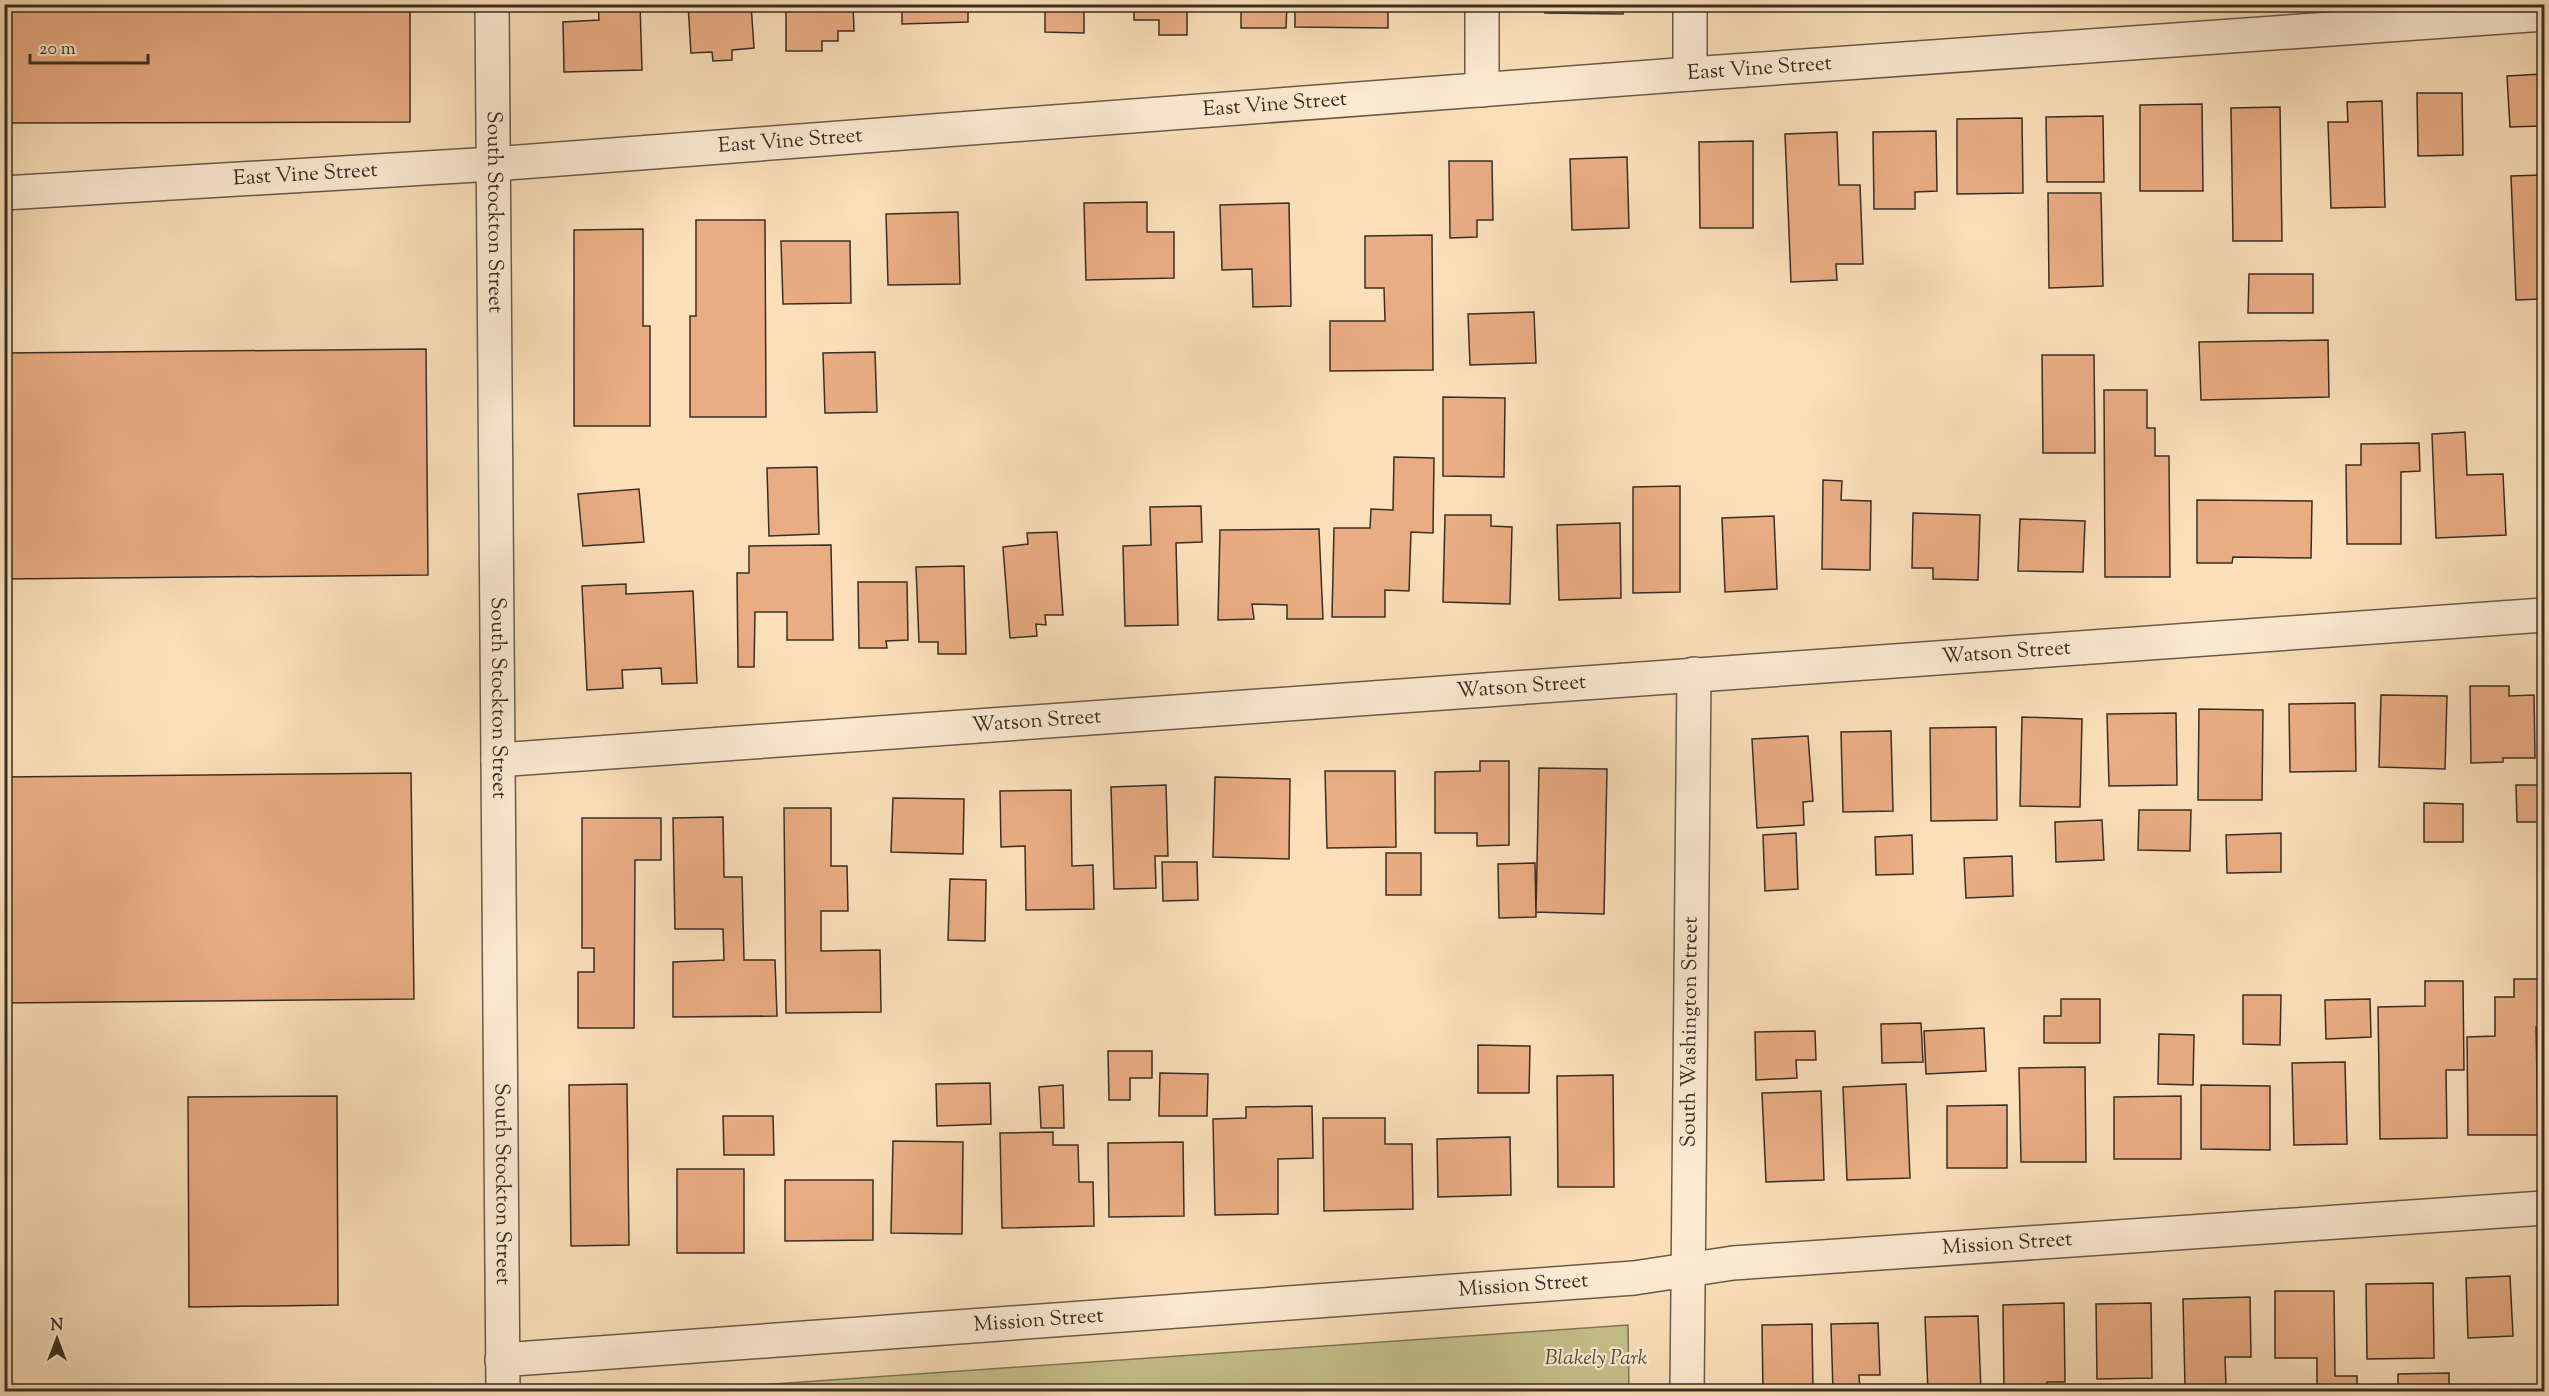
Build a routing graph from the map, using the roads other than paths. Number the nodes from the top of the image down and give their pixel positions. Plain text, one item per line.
1 (492, 4) edge
2 (1482, 4) edge
3 (1690, 4) edge
4 (2544, 14) edge
5 (1690, 74) junction
6 (1482, 90) junction
7 (493, 164) junction
8 (4, 193) edge
9 (2544, 615) edge
10 (1694, 674) junction
11 (498, 760) junction
12 (2544, 1208) edge
13 (1687, 1270) junction
14 (503, 1376) edge
15 (1687, 1392) edge

1 - 7 street, South Stockton Street
2 - 6 street
3 - 5 street
4 - 5 street, East Vine Street
5 - 6 street, East Vine Street
6 - 7 street, East Vine Street
7 - 8 street, East Vine Street
7 - 11 street, South Stockton Street
9 - 10 street, Watson Street
10 - 11 street, Watson Street
10 - 13 street, South Washington Street
11 - 14 street, South Stockton Street
12 - 13 street, Mission Street
13 - 14 street, Mission Street
13 - 15 street, South Washington Street

